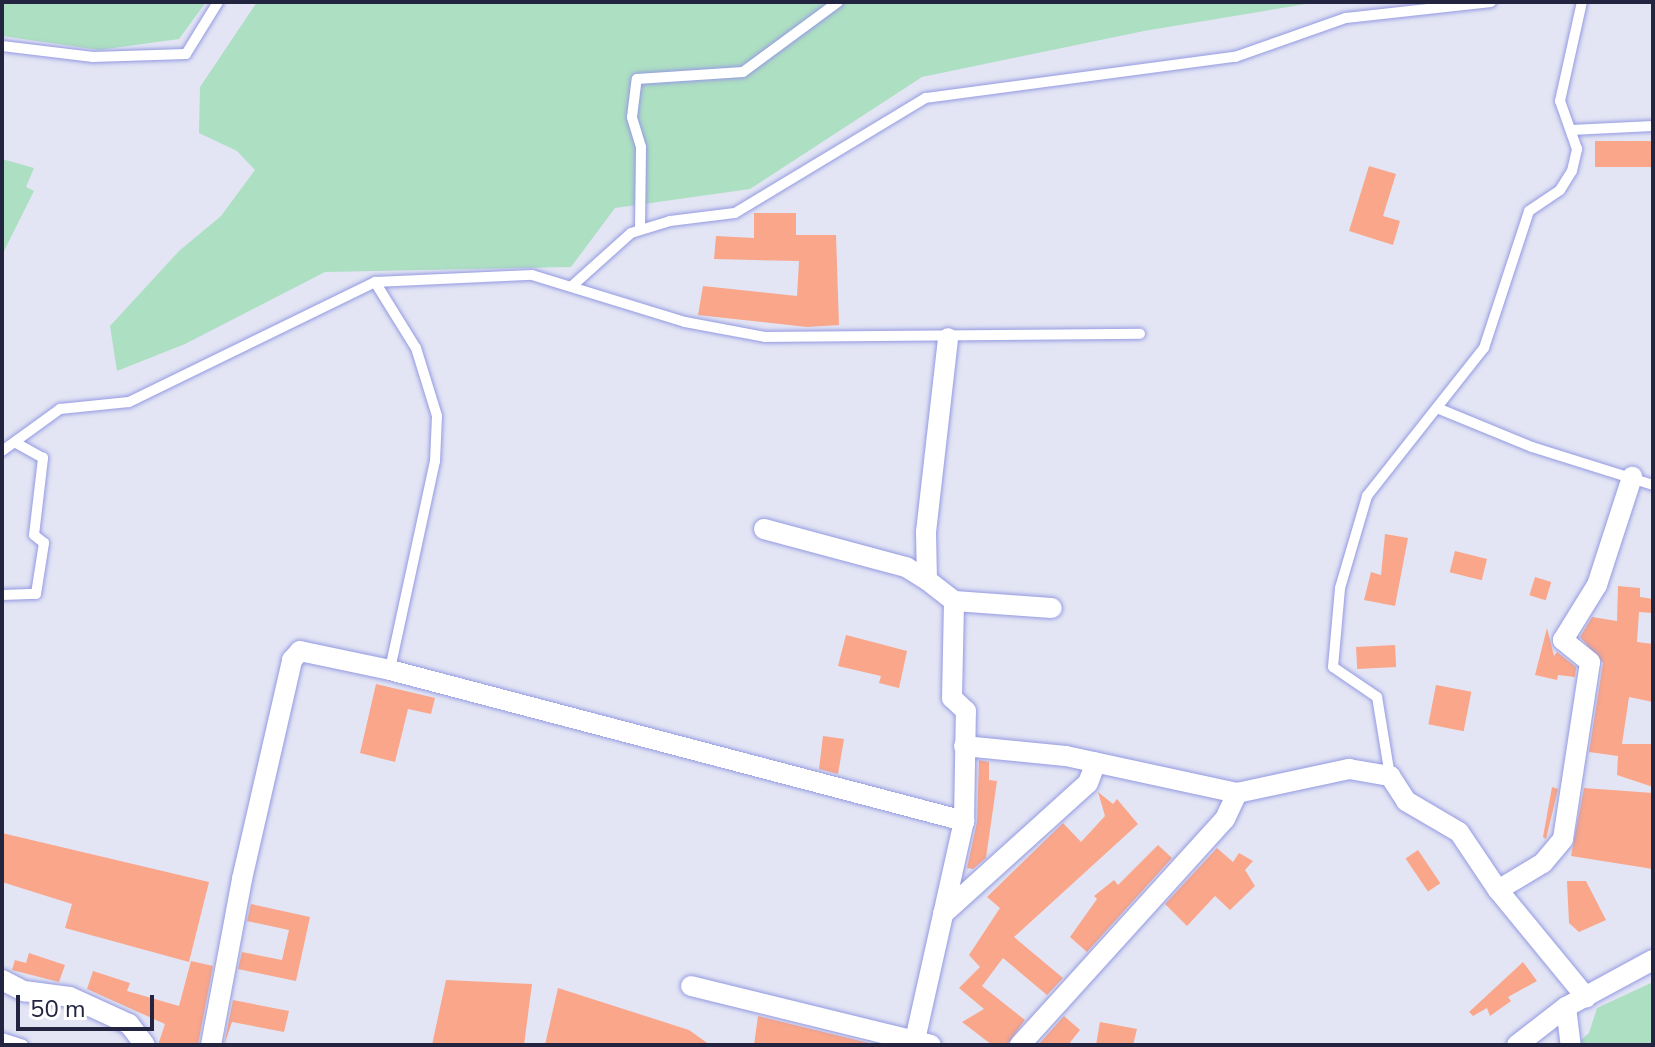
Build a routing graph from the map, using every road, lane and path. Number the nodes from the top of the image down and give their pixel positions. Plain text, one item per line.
1 (218, 2) edge
2 (838, 2) edge
3 (1491, 2) edge
4 (1582, 2) edge
5 (2, 46) edge
6 (1653, 126) edge
7 (1571, 130) junction
8 (640, 230) junction
9 (375, 282) junction
10 (572, 286) junction
11 (1140, 334) dead end
12 (948, 338) junction
13 (1437, 408) junction
14 (16, 443) junction
15 (2, 451) edge
16 (1632, 477) junction
17 (1653, 485) edge
18 (764, 529) dead end
19 (927, 580) junction
20 (2, 595) edge
21 (954, 601) junction
22 (1052, 608) dead end
23 (390, 670) junction
24 (964, 746) junction
25 (1096, 762) junction
26 (1390, 776) junction
27 (1237, 793) junction
28 (964, 821) junction
29 (1498, 890) junction
30 (943, 914) junction
31 (1653, 960) edge
32 (2, 980) edge
33 (691, 986) dead end
34 (1586, 997) junction
35 (1566, 1007) junction
36 (2, 1038) edge
37 (923, 1043) edge
38 (23, 1045) edge
39 (145, 1045) edge
40 (211, 1045) edge
41 (1020, 1045) edge
42 (1517, 1045) edge
43 (1571, 1045) edge

1 - 5 lane
2 - 8 lane
3 - 8 lane
4 - 7 lane
6 - 7 lane
7 - 13 lane
8 - 10 lane
9 - 10 lane
9 - 14 lane
9 - 23 lane
10 - 12 lane
11 - 12 lane
12 - 19 street
13 - 16 lane
13 - 26 lane
14 - 15 lane
14 - 20 lane
16 - 17 lane
16 - 29 street
18 - 19 street
19 - 21 street
21 - 22 street
21 - 24 street
23 - 28 street
23 - 40 street
24 - 25 street
24 - 28 street
25 - 27 street
25 - 30 street
26 - 27 street
26 - 29 street
27 - 41 street
28 - 30 street
29 - 34 street
30 - 37 street
31 - 34 street
32 - 39 street
33 - 37 street
34 - 35 street
35 - 42 street
35 - 43 street
36 - 38 lane

